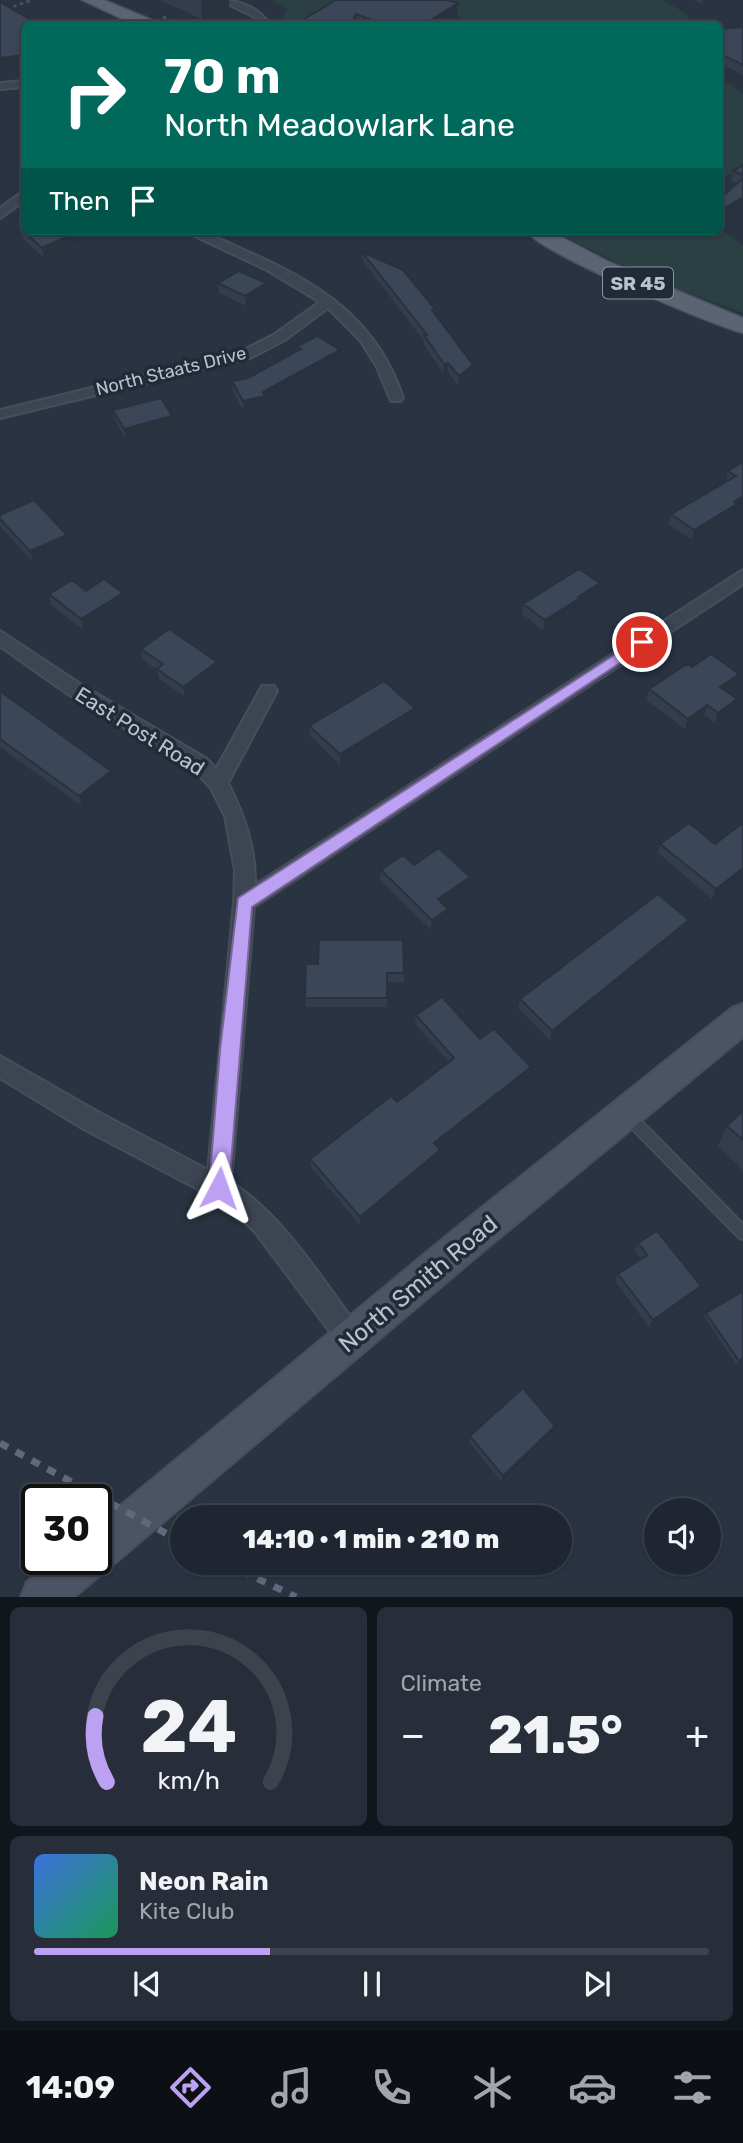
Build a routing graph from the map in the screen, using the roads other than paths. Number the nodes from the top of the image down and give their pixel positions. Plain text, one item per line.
1 (90, 0) edge
2 (224, 0) edge
3 (139, 21) edge
4 (262, 21) edge
5 (21, 84) edge
6 (0, 86) edge
7 (21, 197) edge
8 (0, 214) edge
9 (199, 235) edge
10 (542, 235) edge
11 (330, 301) junction
12 (743, 326) edge
13 (396, 398) dead end
14 (0, 414) edge
15 (743, 576) edge
16 (0, 636) edge
17 (268, 691) dead end
18 (218, 783) junction
19 (244, 903) junction
20 (743, 1018) edge
21 (0, 1066) edge
22 (625, 1113) junction
23 (219, 1188) junction
24 (743, 1233) edge
25 (352, 1340) junction
26 (112, 1540) edge
27 (69, 1575) edge
28 (42, 1597) edge

1 - 3 main road
2 - 4 street
5 - 6 street
7 - 8 street
9 - 11 street
10 - 12 main road, SR 45
11 - 13 street
11 - 14 street, North Staats Drive
15 - 19 street
16 - 18 street, East Post Road
17 - 18 street
18 - 19 street, East Post Road
19 - 23 street, East Post Road
20 - 22 main road, North Smith Road
21 - 23 street
22 - 24 lane
22 - 25 main road, North Smith Road
23 - 25 street
25 - 26 main road, North Smith Road
27 - 28 main road

